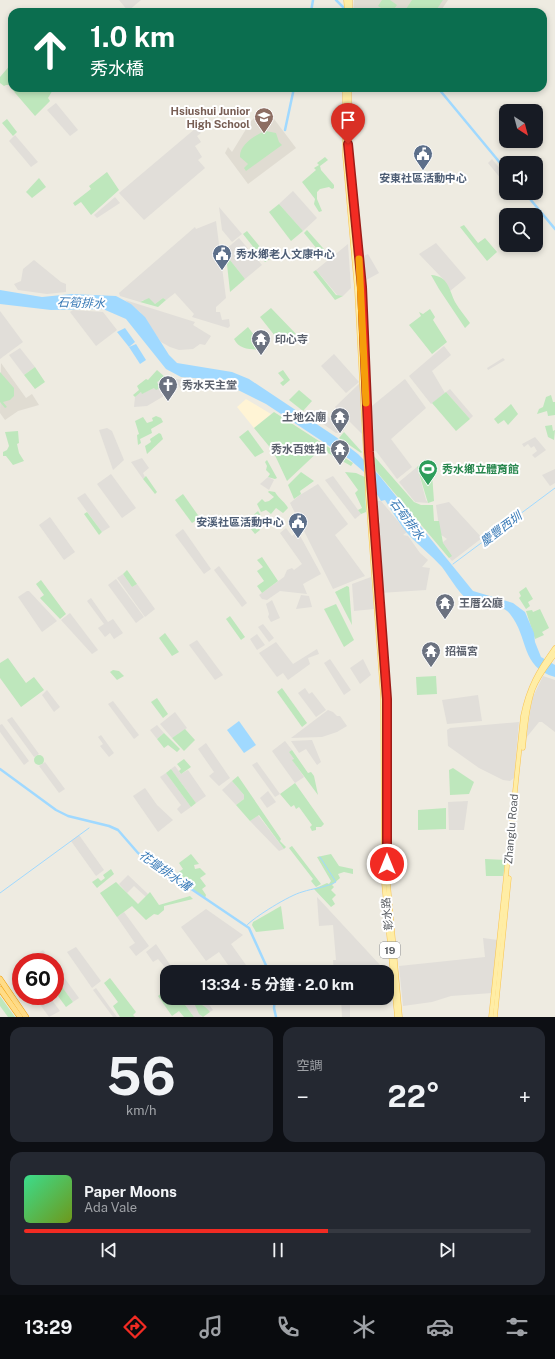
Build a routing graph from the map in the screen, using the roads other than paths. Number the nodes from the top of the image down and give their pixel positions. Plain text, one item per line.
1 (345, 92) edge
2 (349, 92) edge
3 (370, 495) junction
4 (555, 648) edge
5 (555, 654) edge
6 (549, 660) junction
7 (542, 670) junction
8 (386, 883) junction
9 (0, 979) edge
10 (0, 989) edge
11 (20, 1017) edge
12 (26, 1017) edge
13 (397, 1017) edge
14 (400, 1017) edge
15 (492, 1017) edge
16 (495, 1017) edge

1 - 3 main road, 19
2 - 3 main road, 19
3 - 8 main road, 19
4 - 6 main road, Zhanglu Road
5 - 6 main road, Zhanglu Road
6 - 7 main road, Zhanglu Road
7 - 15 main road, Zhanglu Road
7 - 16 main road, Zhanglu Road
8 - 13 main road, 彰水路 / 19
8 - 14 main road, 彰水路 / 19
9 - 12 highway
10 - 11 highway

